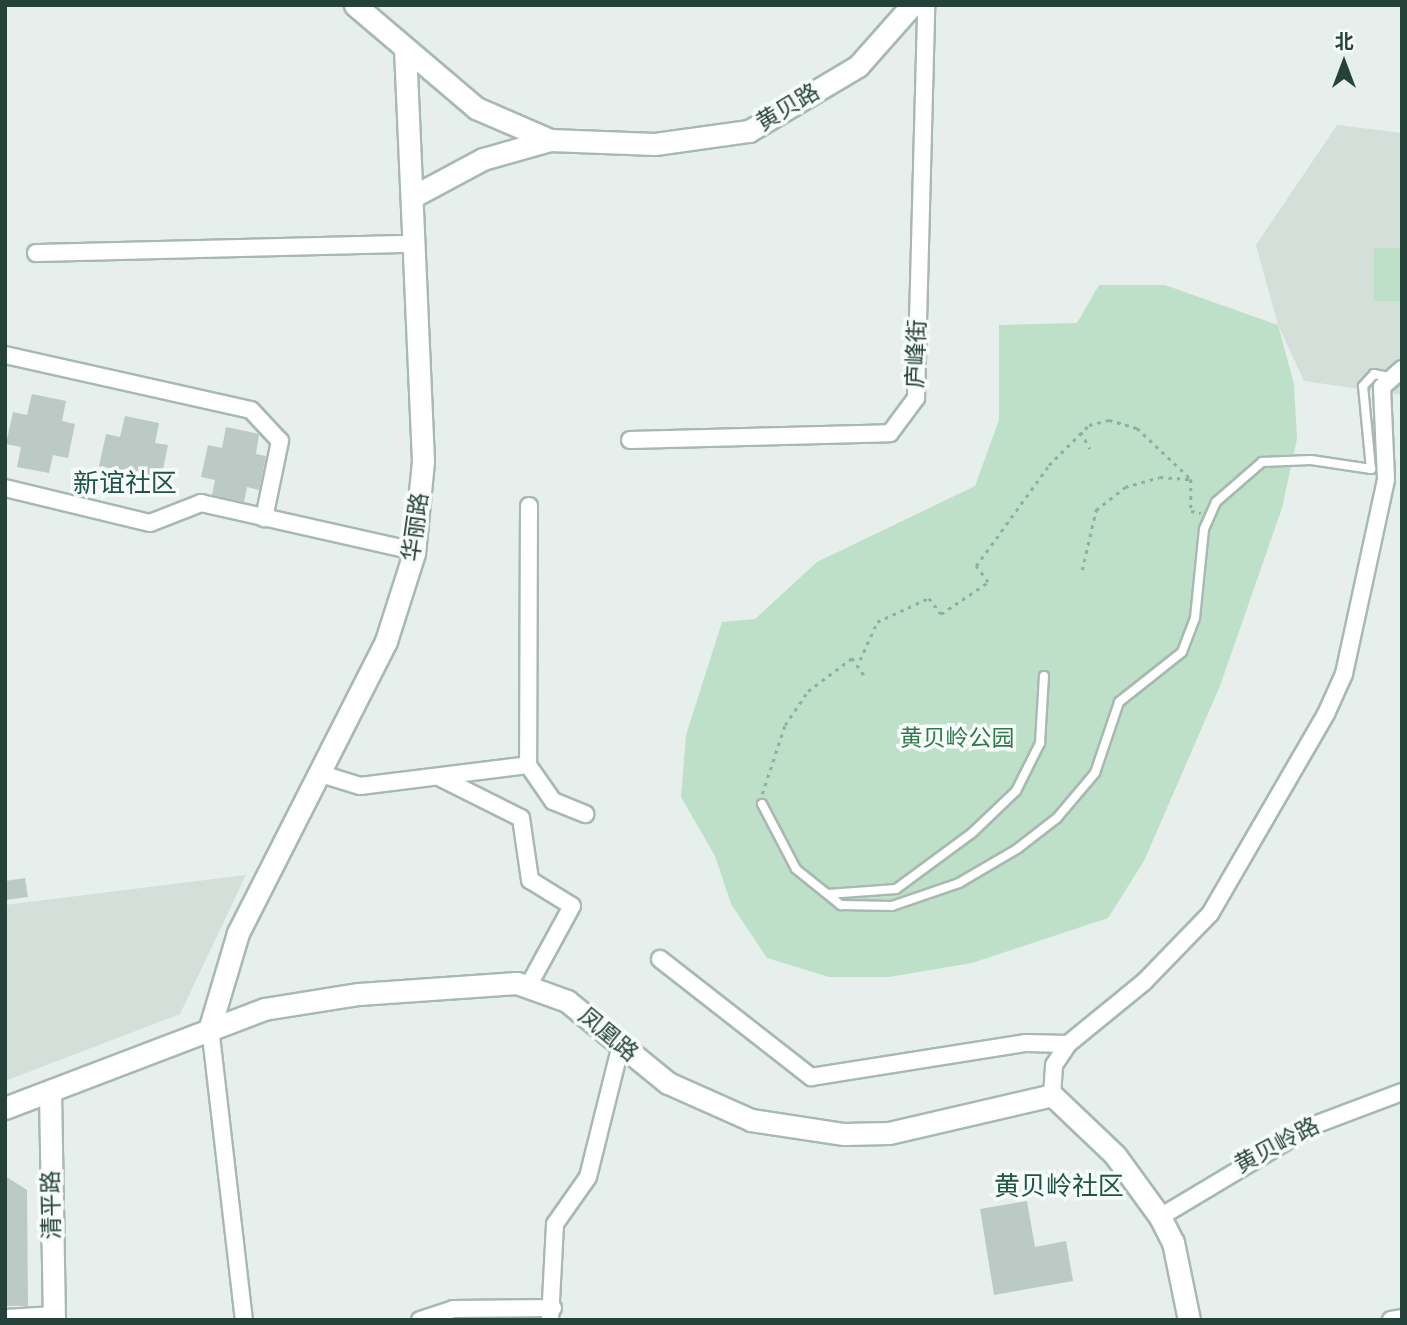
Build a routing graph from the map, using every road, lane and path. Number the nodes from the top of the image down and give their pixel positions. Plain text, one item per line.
1 (355, 5) edge
2 (912, 5) edge
3 (926, 5) edge
4 (405, 52) junction
5 (550, 140) junction
6 (412, 197) junction
7 (414, 244) junction
8 (36, 253) dead end
9 (5, 355) edge
10 (1396, 373) edge
11 (1081, 432) junction
12 (630, 440) dead end
13 (1090, 449) dead end
14 (1192, 479) junction
15 (5, 488) edge
16 (529, 506) dead end
17 (1210, 516) junction
18 (264, 517) junction
19 (414, 551) junction
20 (1082, 570) dead end
21 (860, 660) junction
22 (1044, 676) dead end
23 (866, 678) dead end
24 (528, 765) junction
25 (318, 773) junction
26 (441, 778) junction
27 (762, 804) joint
28 (585, 814) dead end
29 (828, 894) junction
30 (660, 959) dead end
31 (529, 985) junction
32 (209, 1027) junction
33 (1068, 1044) junction
34 (620, 1049) junction
35 (50, 1091) junction
36 (1402, 1092) edge
37 (1052, 1095) junction
38 (5, 1108) edge
39 (1160, 1217) junction
40 (551, 1314) edge
41 (54, 1317) edge
42 (5, 1318) edge
43 (1402, 1318) edge
44 (244, 1320) edge
45 (420, 1320) edge
46 (1176, 1320) edge
47 (1189, 1320) edge
48 (1391, 1320) edge

1 - 4 street
2 - 5 street, 黄贝路
3 - 12 street, 庐峰街
4 - 5 street, 黄贝路
4 - 6 street, 华丽路
5 - 6 street, 黄贝路
6 - 7 street, 华丽路
7 - 8 street
7 - 19 street, 华丽路
9 - 18 street
10 - 17 lane
10 - 33 street
11 - 13 path
11 - 14 path
11 - 21 path
14 - 17 path
14 - 20 path
15 - 18 street
16 - 24 street
17 - 29 lane
18 - 19 street
19 - 25 street, 华丽路
21 - 23 path
21 - 27 path
22 - 29 lane
24 - 26 street
24 - 28 street
25 - 26 street
25 - 32 street, 华丽路
26 - 31 street
27 - 29 lane
30 - 33 street
31 - 32 street, 凤凰路
31 - 34 street, 凤凰路
32 - 35 street, 凤凰路
32 - 44 street
33 - 37 street
34 - 37 street, 凤凰路
34 - 40 street
35 - 38 street, 凤凰路
35 - 41 street, 清平路
36 - 39 street, 黄贝岭路
37 - 39 street
39 - 46 street
39 - 47 street
40 - 45 street
41 - 42 street
43 - 48 street

